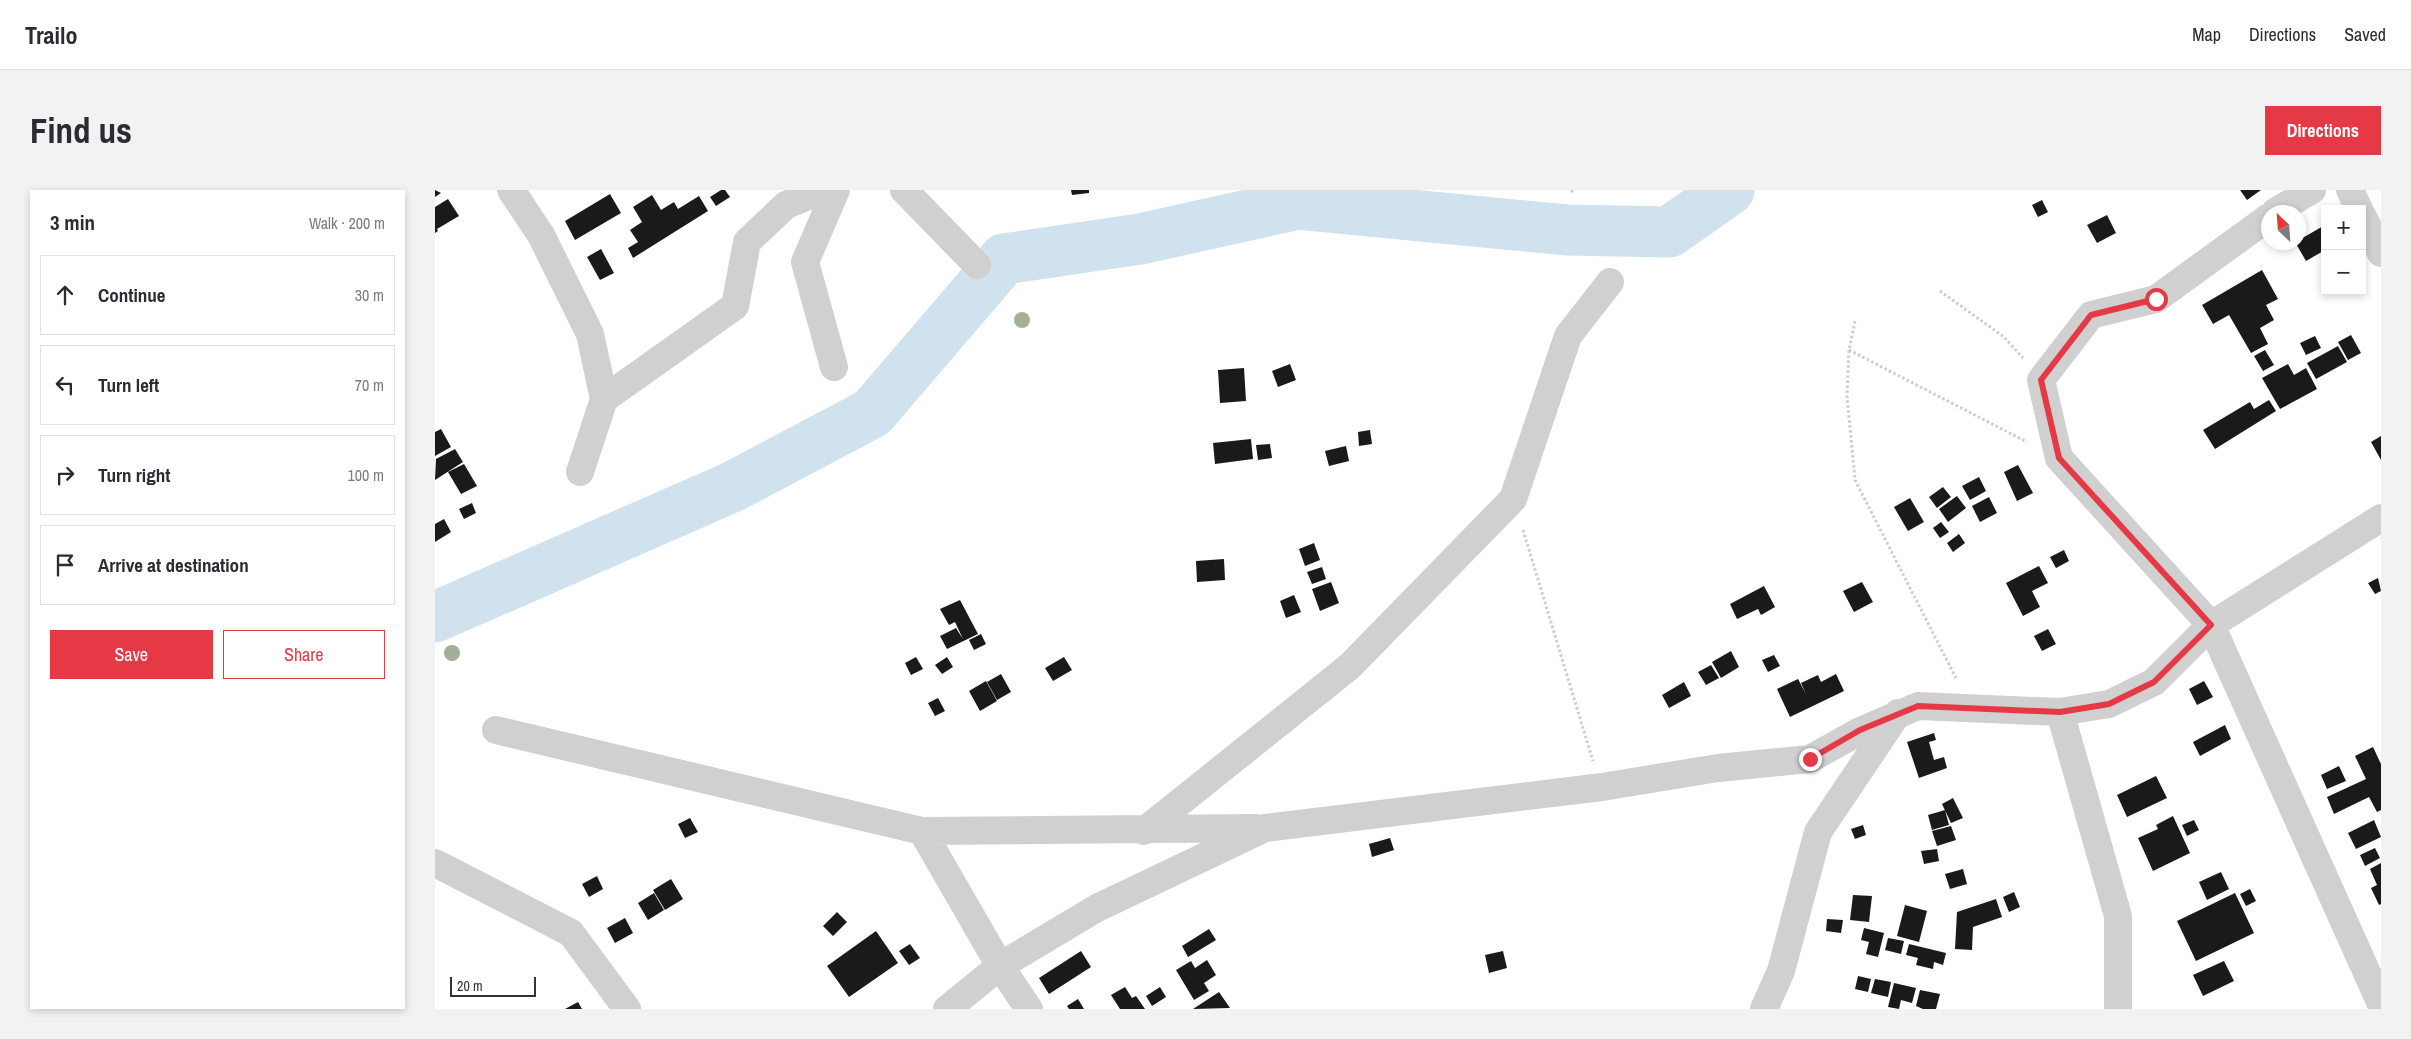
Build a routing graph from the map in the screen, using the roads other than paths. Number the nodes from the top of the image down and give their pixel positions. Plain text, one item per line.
1 (511, 190) edge
2 (823, 190) edge
3 (836, 190) edge
4 (904, 190) edge
5 (2312, 190) edge
6 (2350, 190) edge
7 (2287, 205) edge
8 (2357, 205) edge
9 (2261, 223) edge
10 (2366, 223) edge
11 (2381, 253) edge
12 (977, 265) dead end
13 (1611, 282) dead end
14 (834, 367) dead end
15 (604, 399) junction
16 (580, 472) dead end
17 (2381, 518) edge
18 (2211, 625) junction
19 (2060, 712) junction
20 (1898, 713) junction
21 (496, 730) dead end
22 (1265, 828) junction
23 (1144, 831) junction
24 (922, 832) junction
25 (435, 863) edge
26 (1001, 966) junction
27 (2381, 1004) edge
28 (627, 1009) edge
29 (947, 1009) edge
30 (1029, 1009) edge
31 (1764, 1009) edge
32 (2118, 1009) edge

1 - 15 street
2 - 15 street
3 - 14 street
4 - 12 street
5 - 7 street
6 - 8 street
9 - 18 street
10 - 11 street
13 - 23 street
15 - 16 street
17 - 18 street
18 - 19 street
18 - 27 street
19 - 20 street
19 - 32 street
20 - 22 street
20 - 31 street
21 - 24 street
22 - 23 street
22 - 26 street
23 - 24 street
24 - 26 street
25 - 28 street
26 - 29 street
26 - 30 street

